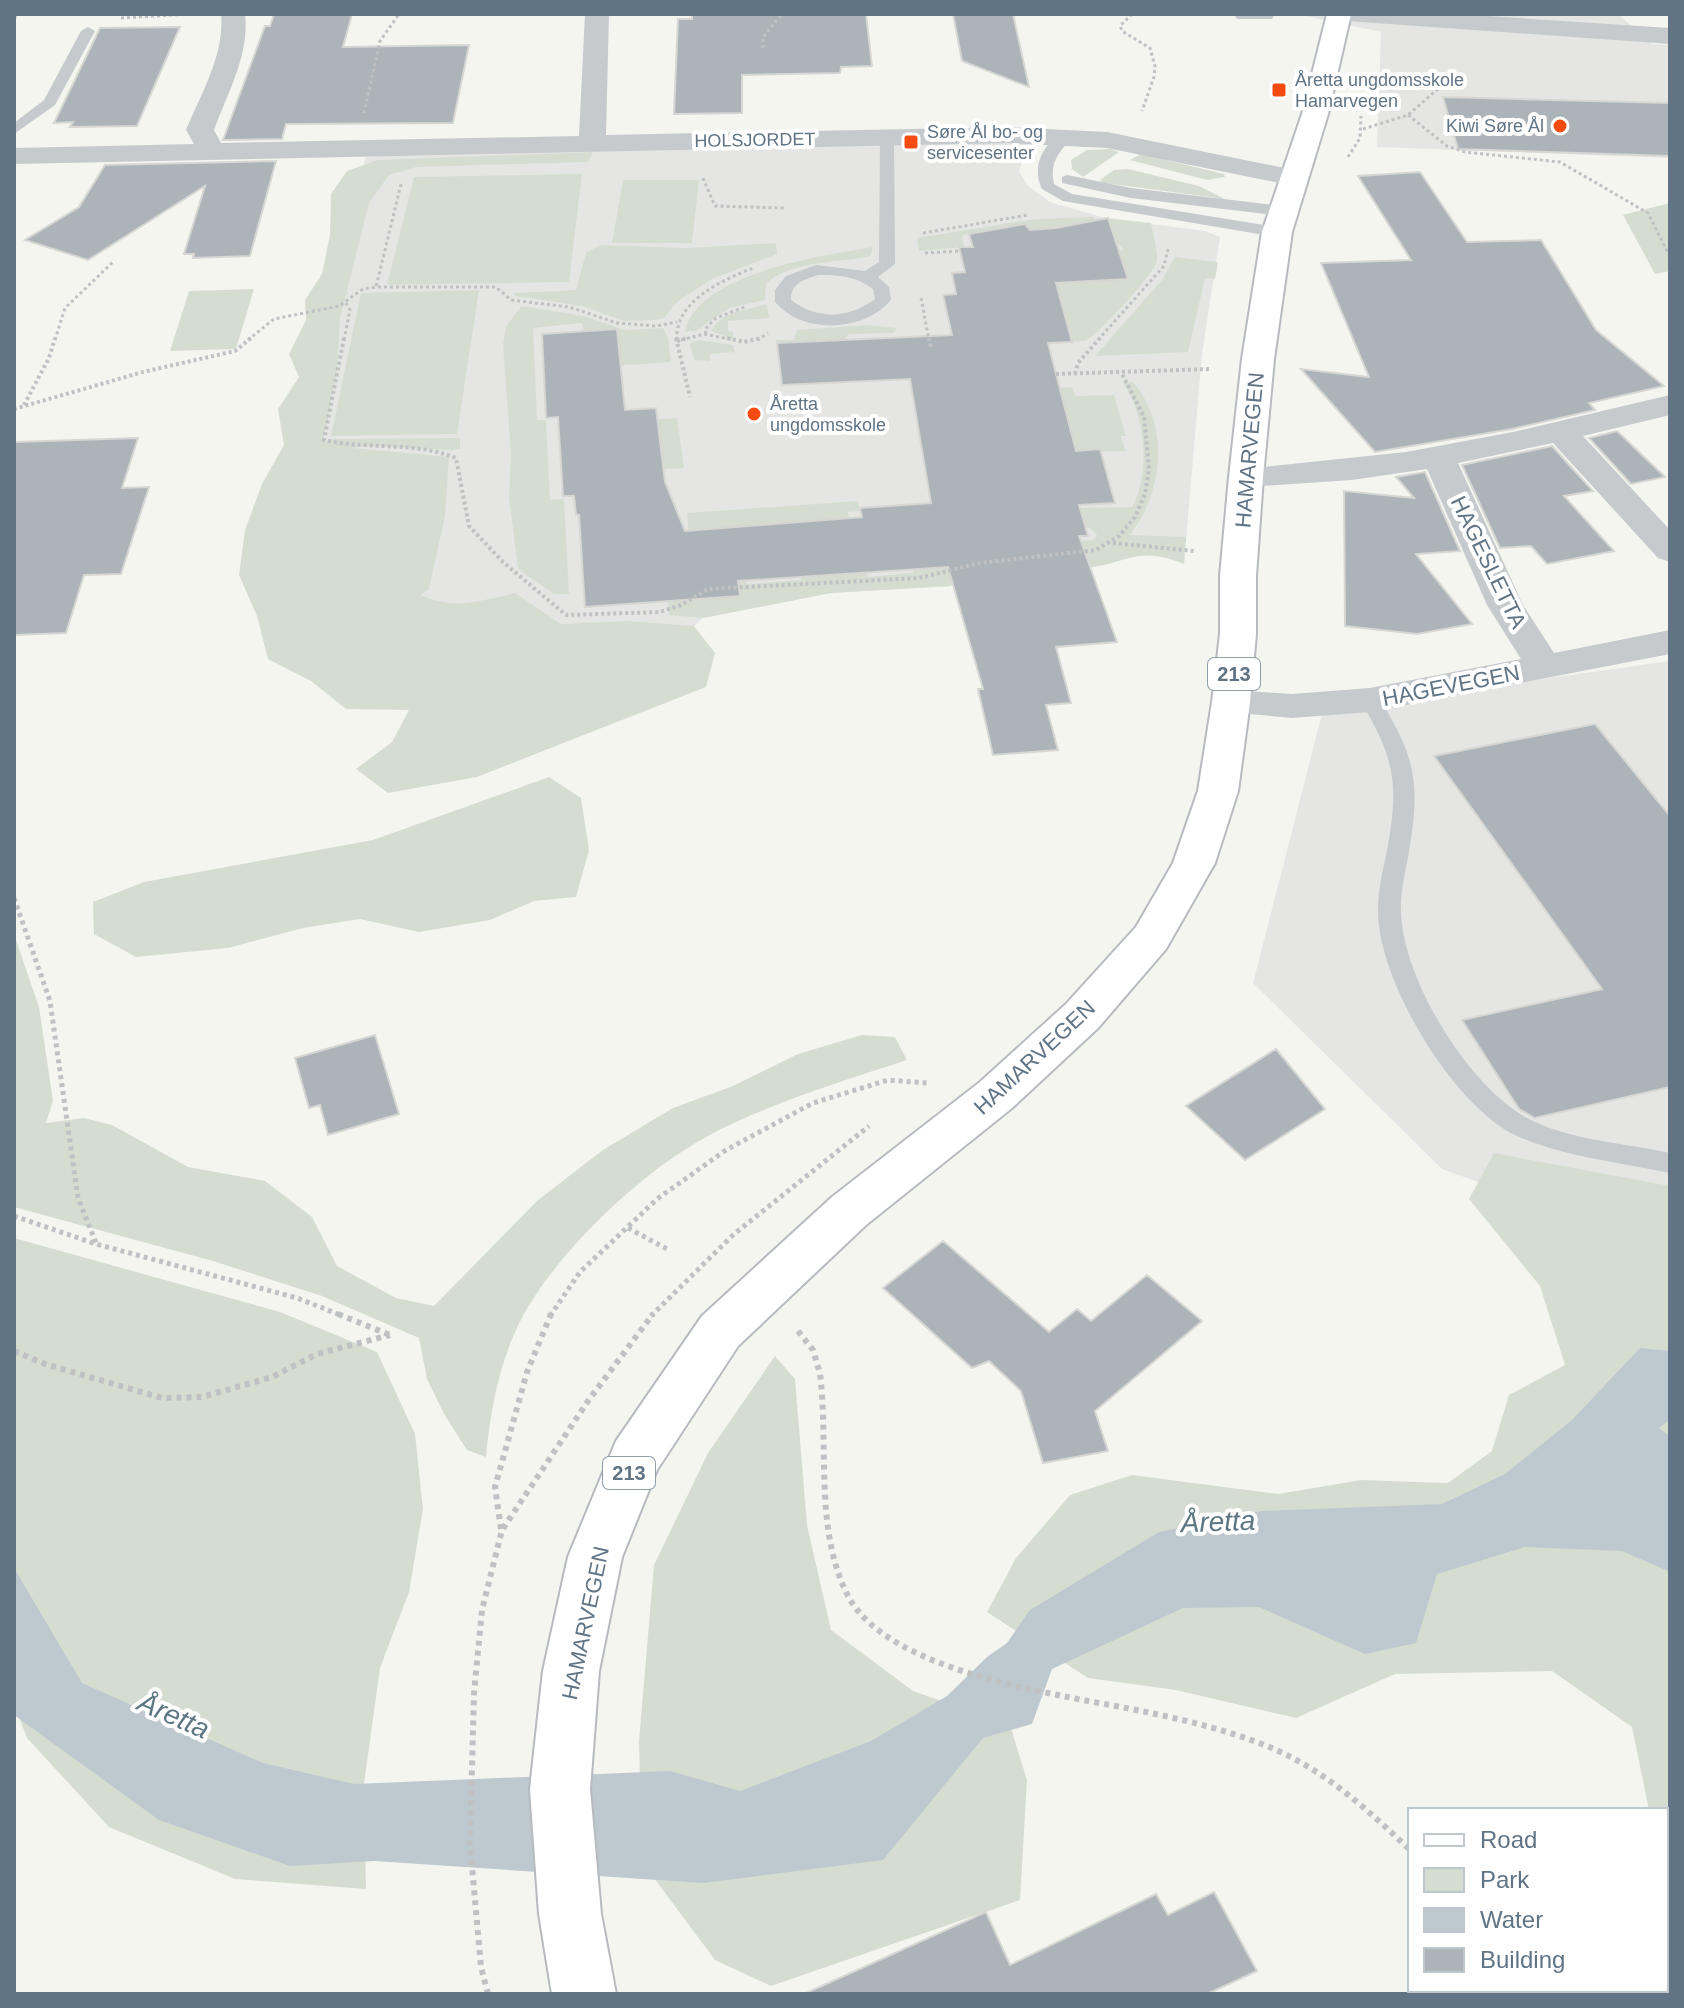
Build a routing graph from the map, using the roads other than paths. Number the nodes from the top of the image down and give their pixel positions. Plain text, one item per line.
1 (233, 14) edge
2 (597, 14) edge
3 (1246, 14) edge
4 (1263, 14) edge
5 (1339, 14) edge
6 (1347, 14) edge
7 (1459, 18) edge
8 (88, 31) road end
9 (1670, 36) edge
10 (14, 130) edge
11 (887, 137) junction
12 (1065, 137) junction
13 (206, 141) junction
14 (592, 143) junction
15 (14, 156) edge
16 (1043, 172) junction
17 (1284, 207) junction
18 (868, 276) junction
19 (1670, 405) edge
20 (1562, 433) junction
21 (1438, 455) junction
22 (1246, 477) junction
23 (1670, 551) edge
24 (1670, 642) edge
25 (1545, 667) junction
26 (1370, 700) junction
27 (1231, 702) junction
28 (1670, 1163) edge
29 (584, 1994) edge

1 - 13 street
2 - 14 street
3 - 4 street
5 - 17 main road, HAMARVEGEN / 213
6 - 7 street
7 - 9 street
8 - 10 lane
11 - 12 street, HOLSJORDET
11 - 14 street, HOLSJORDET
11 - 18 lane
12 - 16 lane
12 - 17 street, HOLSJORDET
13 - 14 street, HOLSJORDET
13 - 15 street, HOLSJORDET
16 - 17 lane
16 - 17 lane
17 - 22 main road, HAMARVEGEN / 213
18 - 18 lane
19 - 20 street
20 - 21 street
20 - 23 street
21 - 22 street
21 - 25 street, HAGESLETTA
22 - 27 main road, HAMARVEGEN / 213
24 - 25 street, HAGEVEGEN
25 - 26 street, HAGEVEGEN
26 - 27 street, HAGEVEGEN
26 - 28 lane
27 - 29 main road, HAMARVEGEN / 213

